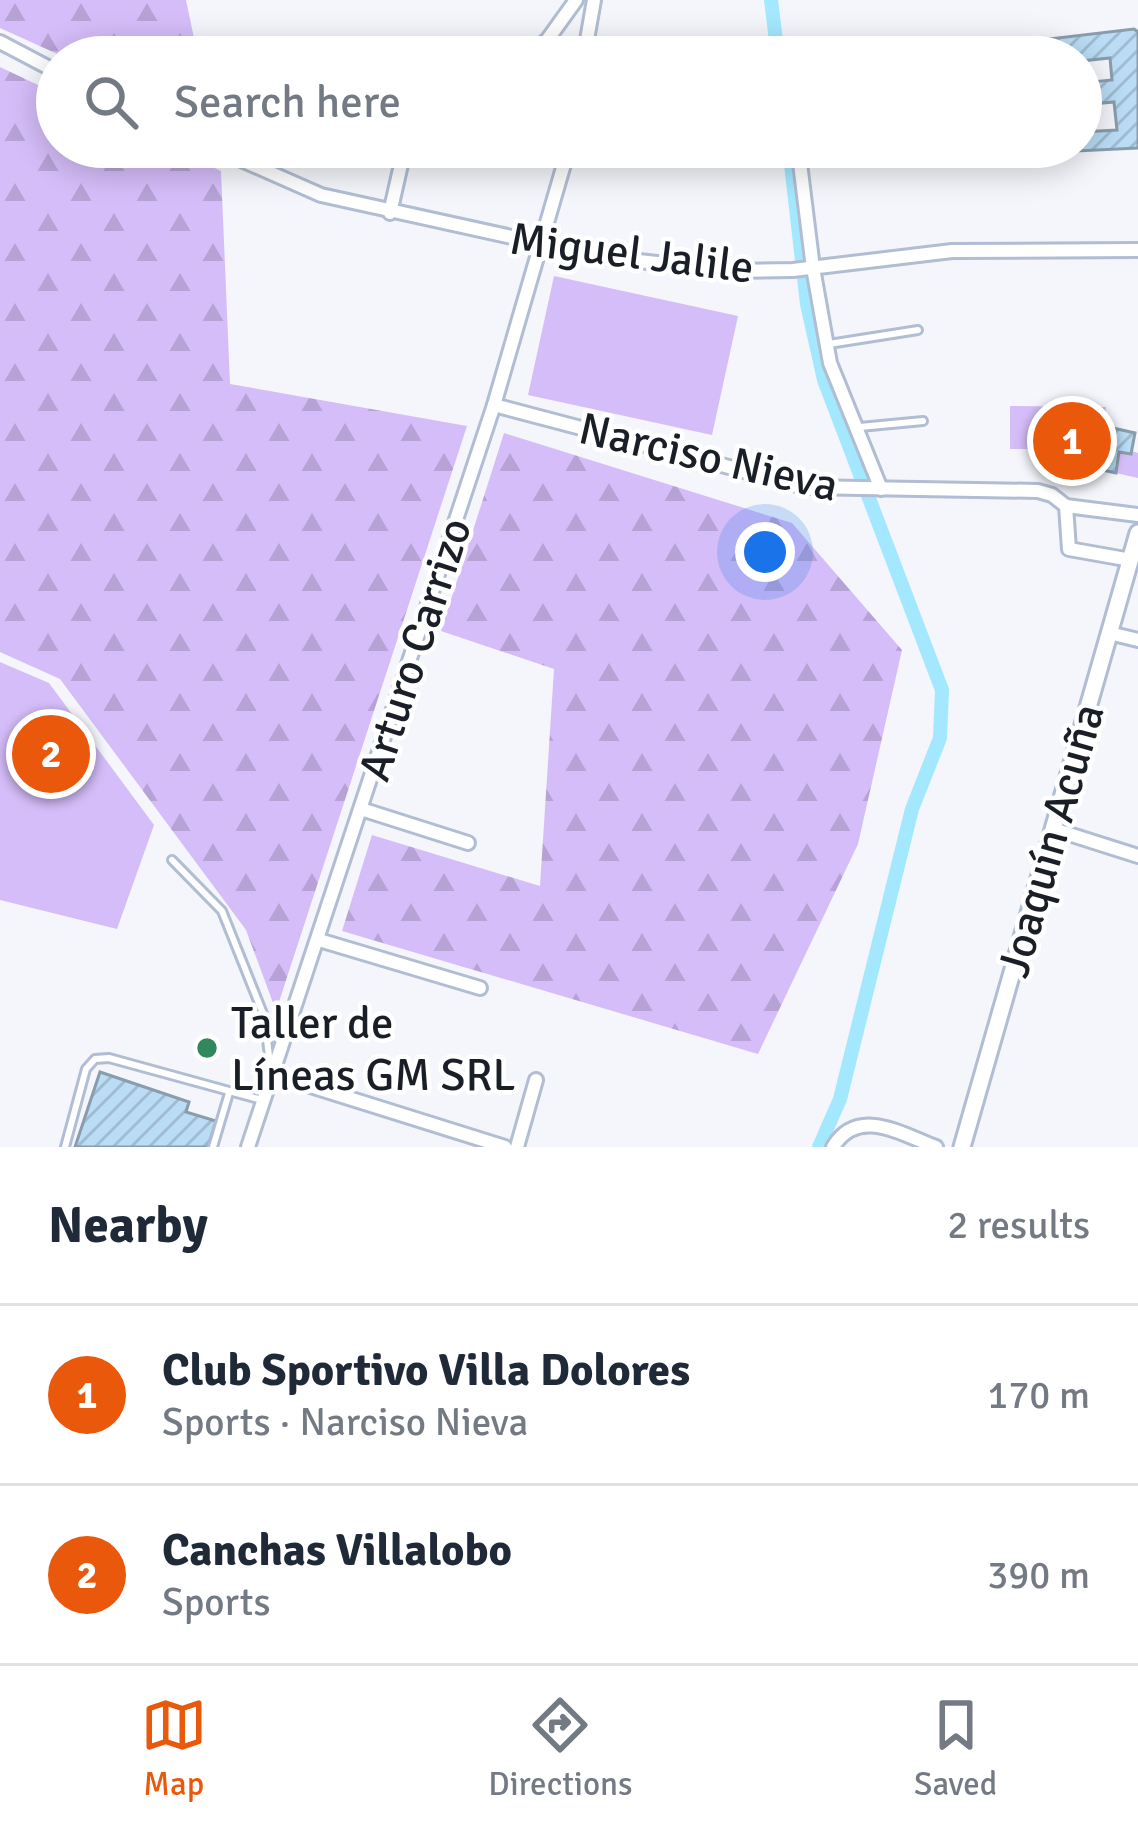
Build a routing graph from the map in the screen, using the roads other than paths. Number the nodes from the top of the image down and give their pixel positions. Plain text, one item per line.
1 (576, 0) edge
2 (594, 0) edge
3 (550, 36) edge
4 (588, 36) edge
5 (0, 43) edge
6 (36, 61) edge
7 (260, 168) edge
8 (400, 168) edge
9 (563, 168) edge
10 (801, 168) edge
11 (390, 213) junction
12 (543, 245) junction
13 (1138, 250) edge
14 (813, 268) junction
15 (918, 330) dead end
16 (825, 344) junction
17 (494, 405) junction
18 (923, 421) dead end
19 (856, 427) junction
20 (881, 489) junction
21 (1066, 506) junction
22 (1138, 514) edge
23 (1138, 533) edge
24 (1130, 560) junction
25 (1109, 633) junction
26 (1138, 640) edge
27 (361, 808) junction
28 (1053, 829) junction
29 (468, 843) dead end
30 (1138, 856) edge
31 (172, 860) dead end
32 (319, 940) junction
33 (480, 988) dead end
34 (272, 1074) junction
35 (536, 1080) dead end
36 (230, 1091) junction
37 (262, 1100) junction
38 (65, 1147) edge
39 (213, 1147) edge
40 (248, 1147) edge
41 (505, 1147) edge
42 (517, 1147) edge
43 (833, 1147) edge
44 (936, 1147) edge
45 (962, 1147) edge

1 - 3 street
2 - 4 street
5 - 6 street
7 - 11 street, Miguel Jalile
8 - 11 street
9 - 12 street, Arturo Carrizo
10 - 14 street
11 - 12 street, Miguel Jalile
12 - 14 street, Miguel Jalile
12 - 17 street, Arturo Carrizo
13 - 14 street, Miguel Jalile
14 - 16 street
15 - 16 lane
16 - 19 street
17 - 20 street, Narciso Nieva
17 - 27 street, Arturo Carrizo
18 - 19 lane
19 - 20 street
20 - 21 street, Narciso Nieva
21 - 22 street, Narciso Nieva
21 - 24 street
23 - 24 street, Joaquín Acuña
24 - 25 street, Joaquín Acuña
25 - 26 street
25 - 28 street, Joaquín Acuña
27 - 29 street
27 - 32 street, Arturo Carrizo
28 - 30 street
28 - 45 street, Joaquín Acuña
31 - 34 lane
32 - 33 street
32 - 34 street, Arturo Carrizo
34 - 37 street, Arturo Carrizo
34 - 41 street
35 - 42 street
36 - 37 lane
36 - 38 lane
36 - 39 lane
37 - 40 street, Arturo Carrizo
43 - 44 street

